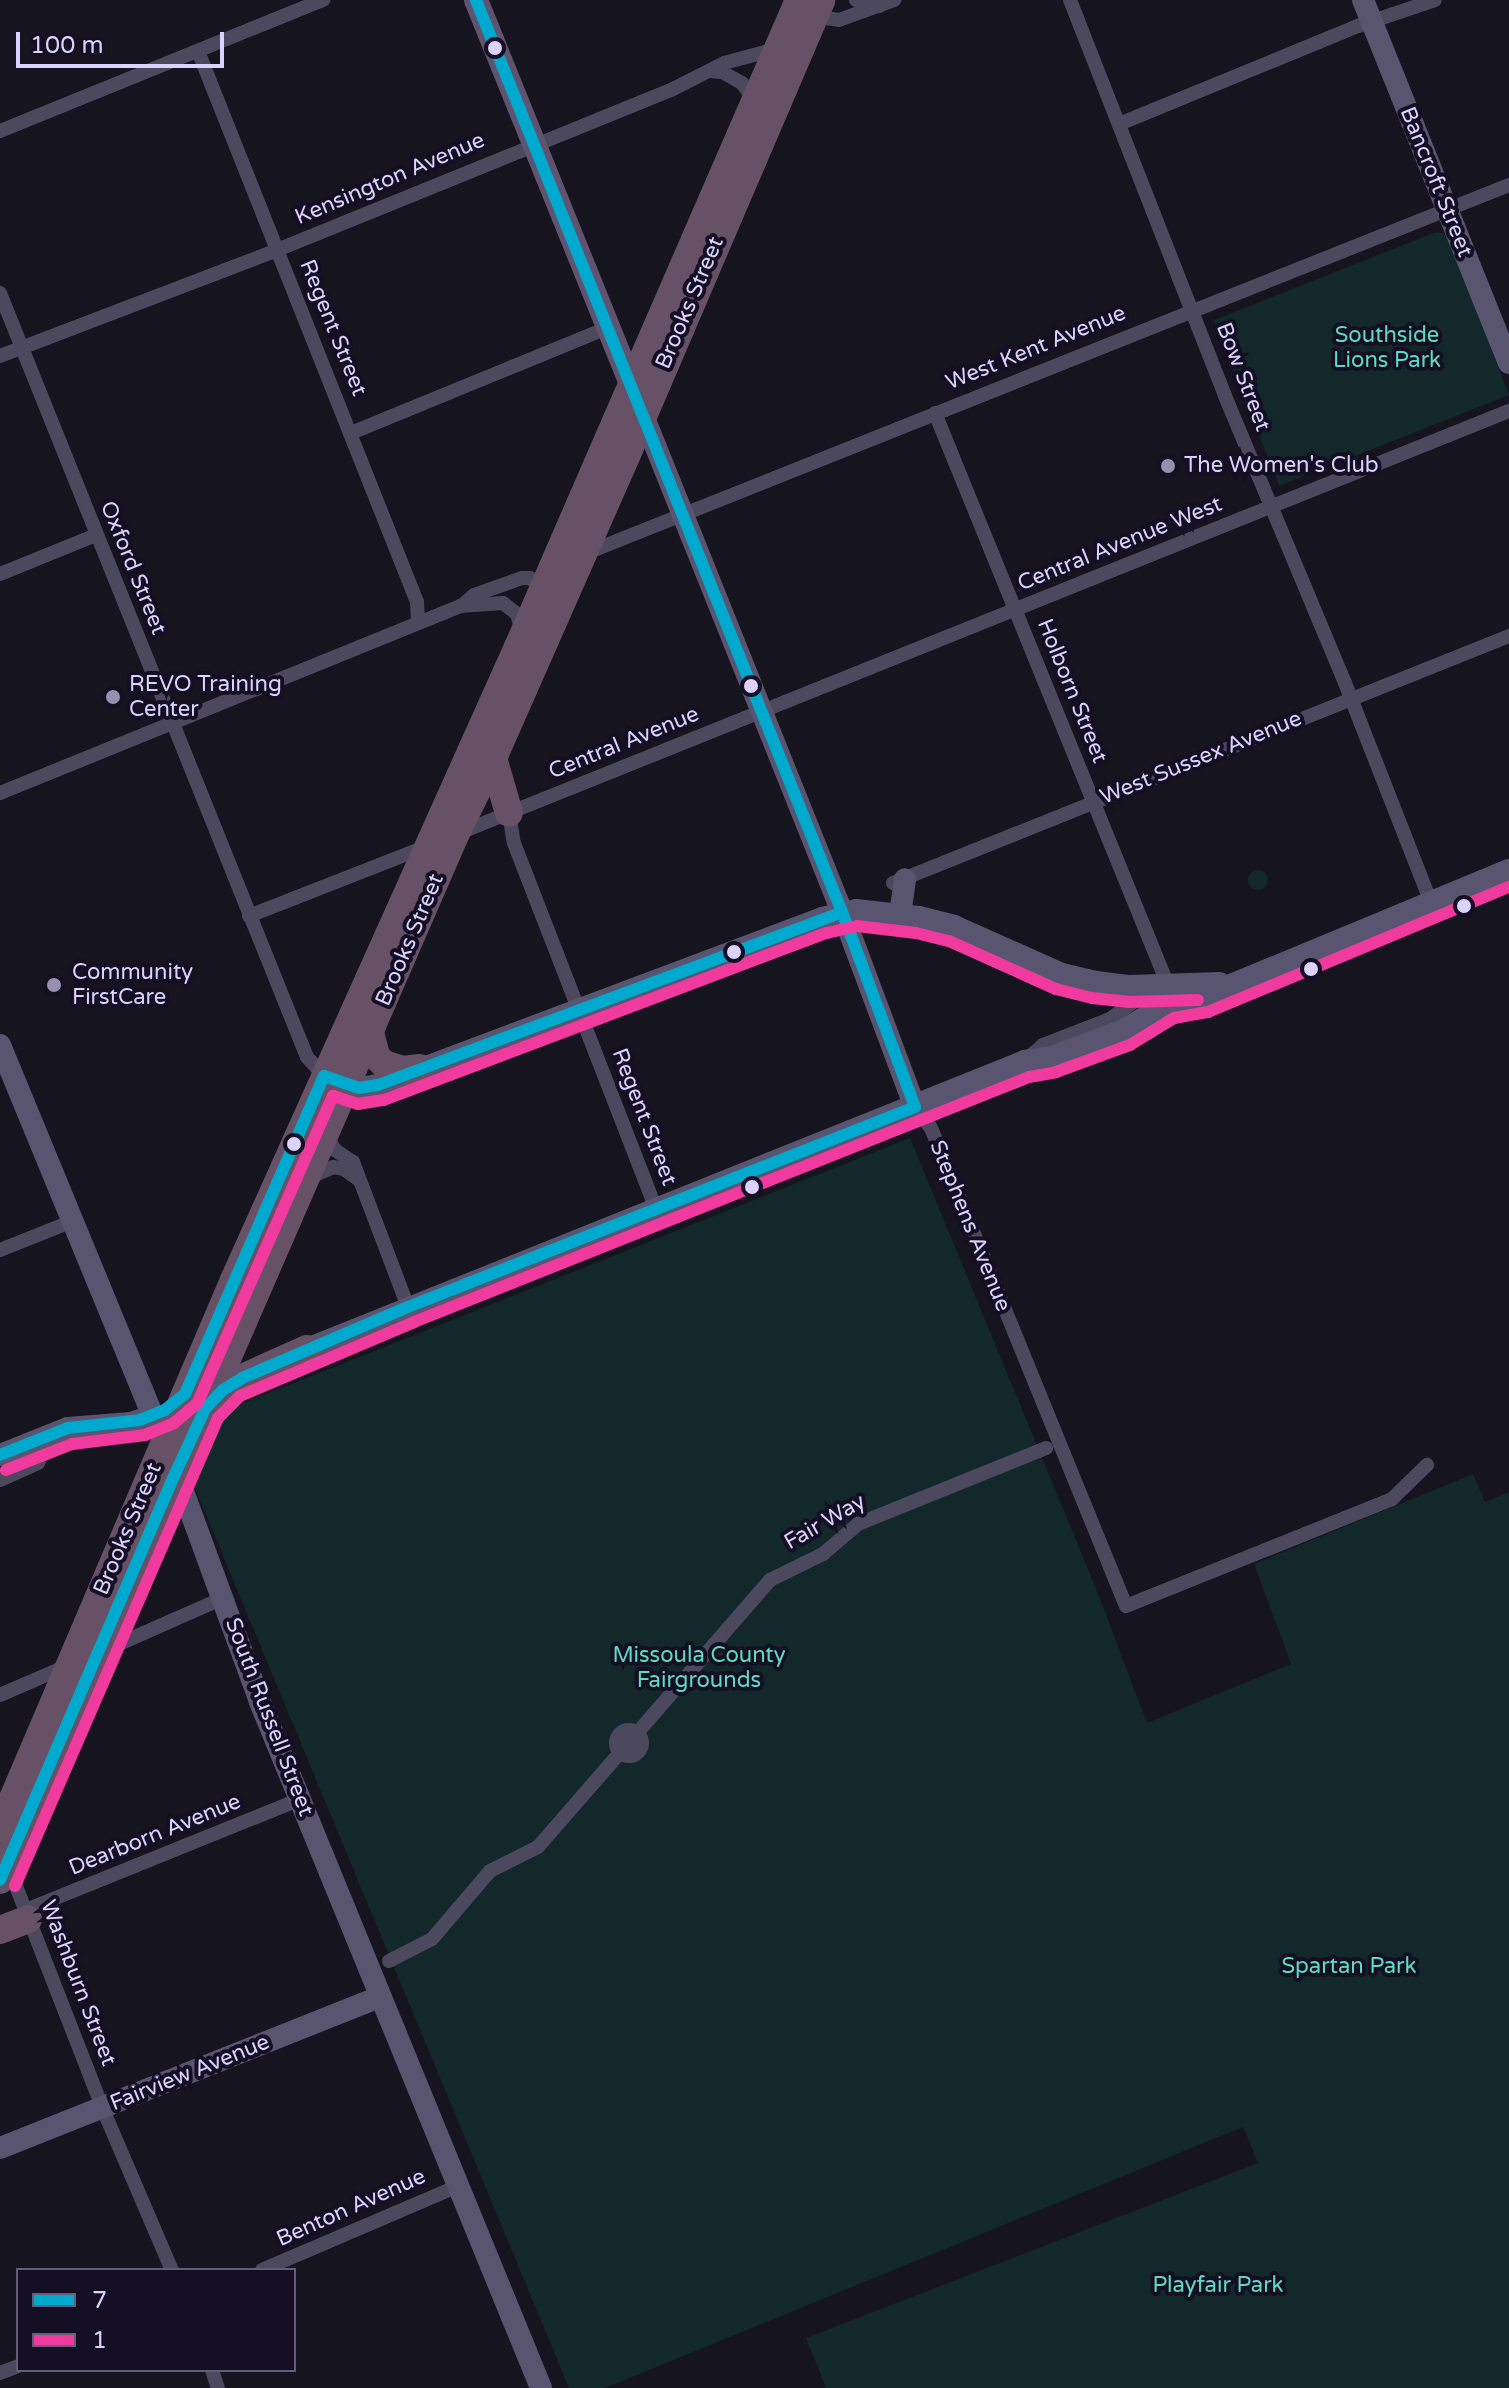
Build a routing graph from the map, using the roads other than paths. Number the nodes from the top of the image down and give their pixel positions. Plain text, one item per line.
1 (323, 0) edge
2 (476, 0) edge
3 (856, 0) edge
4 (894, 0) edge
5 (1070, 0) edge
6 (1363, 0) edge
7 (1435, 0) edge
8 (879, 6) junction
9 (807, 7) edge
10 (1371, 22) junction
11 (198, 51) junction
12 (787, 52) junction
13 (705, 72) junction
14 (755, 101) junction
15 (1119, 124) junction
16 (0, 131) edge
17 (533, 143) junction
18 (1509, 185) edge
19 (1446, 209) junction
20 (277, 250) junction
21 (0, 293) edge
22 (1193, 309) junction
23 (609, 327) junction
24 (23, 348) junction
25 (0, 356) edge
26 (1509, 363) edge
27 (631, 383) junction
28 (1509, 411) edge
29 (935, 413) junction
30 (643, 415) junction
31 (351, 433) junction
32 (1270, 507) junction
33 (683, 516) junction
34 (96, 535) junction
35 (582, 555) junction
36 (0, 574) edge
37 (543, 588) junction
38 (460, 606) junction
39 (1016, 610) junction
40 (418, 623) junction
41 (549, 629) junction
42 (1509, 636) edge
43 (518, 647) junction
44 (1351, 697) junction
45 (761, 711) junction
46 (171, 722) junction
47 (493, 758) junction
48 (0, 793) edge
49 (1093, 802) junction
50 (509, 813) junction
51 (442, 840) junction
52 (1509, 870) edge
53 (899, 881) joint
54 (1431, 903) junction
55 (842, 912) junction
56 (900, 915) junction
57 (249, 916) junction
58 (1229, 984) junction
59 (1168, 985) junction
60 (581, 1011) junction
61 (370, 1032) junction
62 (0, 1045) edge
63 (1025, 1061) junction
64 (420, 1068) junction
65 (336, 1080) junction
66 (915, 1107) junction
67 (326, 1131) junction
68 (359, 1181) junction
69 (305, 1182) junction
70 (656, 1210) junction
71 (73, 1221) junction
72 (0, 1250) edge
73 (408, 1307) junction
74 (244, 1337) junction
75 (307, 1349) junction
76 (195, 1402) junction
77 (152, 1416) junction
78 (38, 1440) junction
79 (164, 1444) junction
80 (1046, 1448) dead end
81 (0, 1455) edge
82 (1427, 1465) dead end
83 (176, 1472) junction
84 (0, 1480) edge
85 (223, 1598) junction
86 (84, 1659) junction
87 (0, 1695) edge
88 (301, 1799) junction
89 (0, 1829) edge
90 (2, 1862) edge
91 (27, 1915) junction
92 (0, 1930) edge
93 (389, 1961) dead end
94 (380, 1997) junction
95 (102, 2107) junction
96 (0, 2148) edge
97 (458, 2186) junction
98 (171, 2268) edge
99 (267, 2268) edge
100 (541, 2388) edge

1 - 11 street
2 - 17 main road, Stephens Avenue
3 - 8 street
4 - 8 street
5 - 15 street, Bow Street
6 - 10 street, Bancroft Street
7 - 10 street
8 - 9 street
9 - 12 highway, Brooks Street
10 - 15 street
10 - 19 street, Bancroft Street
11 - 16 street
11 - 20 street, Regent Street
12 - 13 street, Kensington Avenue
12 - 14 highway, Brooks Street
12 - 30 highway, Brooks Street
13 - 14 street
13 - 17 street, Kensington Avenue
14 - 27 highway, Brooks Street
15 - 22 street, Bow Street
17 - 20 street, Kensington Avenue
17 - 23 main road, Stephens Avenue
18 - 19 street, West Kent Avenue
19 - 22 street, West Kent Avenue
19 - 26 street, Bancroft Street
20 - 24 street, Kensington Avenue
20 - 31 street, Regent Street
21 - 24 street, Oxford Street
22 - 29 street, West Kent Avenue
22 - 32 street, Bow Street
23 - 27 main road, Stephens Avenue
23 - 31 street
24 - 25 street, Kensington Avenue
24 - 34 street, Oxford Street
27 - 30 main road, Stephens Avenue
27 - 37 highway, Brooks Street
28 - 32 street, Central Avenue West
29 - 33 street, West Kent Avenue
29 - 39 street, Holborn Street
30 - 33 street, Stephens Avenue
30 - 35 highway, Brooks Street
31 - 40 street, Regent Street
32 - 39 street, Central Avenue West
32 - 44 street, Bow Street
33 - 35 street, West Kent Avenue
33 - 45 street, Stephens Avenue
34 - 36 street
34 - 46 street, Oxford Street
35 - 41 highway, Brooks Street
37 - 38 street
37 - 41 highway
37 - 43 highway, Brooks Street
38 - 40 street
38 - 43 street
39 - 45 street, Central Avenue
39 - 49 street, Holborn Street
40 - 46 street
41 - 47 highway, Brooks Street
42 - 44 street, West Sussex Avenue
43 - 51 highway, Brooks Street
44 - 49 street, West Sussex Avenue
44 - 54 street, Bow Street
45 - 50 street, Central Avenue
45 - 55 street, Stephens Avenue
46 - 48 street
46 - 57 street, Oxford Street
47 - 50 highway
47 - 51 highway, Brooks Street
49 - 53 street, West Sussex Avenue
49 - 59 street, Holborn Street
50 - 51 street, Central Avenue
50 - 60 street, Regent Street
51 - 57 street, Central Avenue
51 - 61 highway, Brooks Street
51 - 65 highway, Brooks Street
52 - 54 street
53 - 56 street
54 - 58 street
55 - 56 street
55 - 60 street
55 - 66 street, Stephens Avenue
56 - 59 street
57 - 65 street, Oxford Street
58 - 59 street
58 - 63 street
59 - 63 street
60 - 64 street
60 - 70 street, Regent Street
61 - 64 highway
61 - 65 highway, Brooks Street
62 - 71 street, South Russell Street
63 - 66 street
64 - 65 street
65 - 67 highway, Brooks Street
65 - 76 highway, Brooks Street
66 - 70 street
66 - 82 street, Stephens Avenue
67 - 68 street
67 - 69 highway, Brooks Street
68 - 69 street
68 - 73 street
69 - 74 highway, Brooks Street
70 - 73 street
71 - 72 street
71 - 77 street, South Russell Street
73 - 75 street
74 - 75 highway
74 - 76 highway, Brooks Street
75 - 76 highway
76 - 77 highway
76 - 79 highway, Brooks Street
76 - 83 highway, Brooks Street
77 - 78 street
77 - 79 street, South Russell Street
78 - 81 street
78 - 84 street
79 - 83 street, South Russell Street
79 - 86 highway, Brooks Street
80 - 93 street, Fair Way
83 - 85 street, South Russell Street
83 - 86 highway, Brooks Street
85 - 86 street
85 - 88 street, South Russell Street
86 - 87 street
86 - 89 highway, Brooks Street
86 - 90 highway, Brooks Street
88 - 91 street, Dearborn Avenue
88 - 94 street, South Russell Street
90 - 91 street, Washburn Street
91 - 92 highway
91 - 95 street, Washburn Street
94 - 95 street, Fairview Avenue
94 - 97 street, South Russell Street
95 - 96 street, Fairview Avenue
95 - 98 street, Washburn Street
97 - 99 street, Benton Avenue
97 - 100 street, South Russell Street

